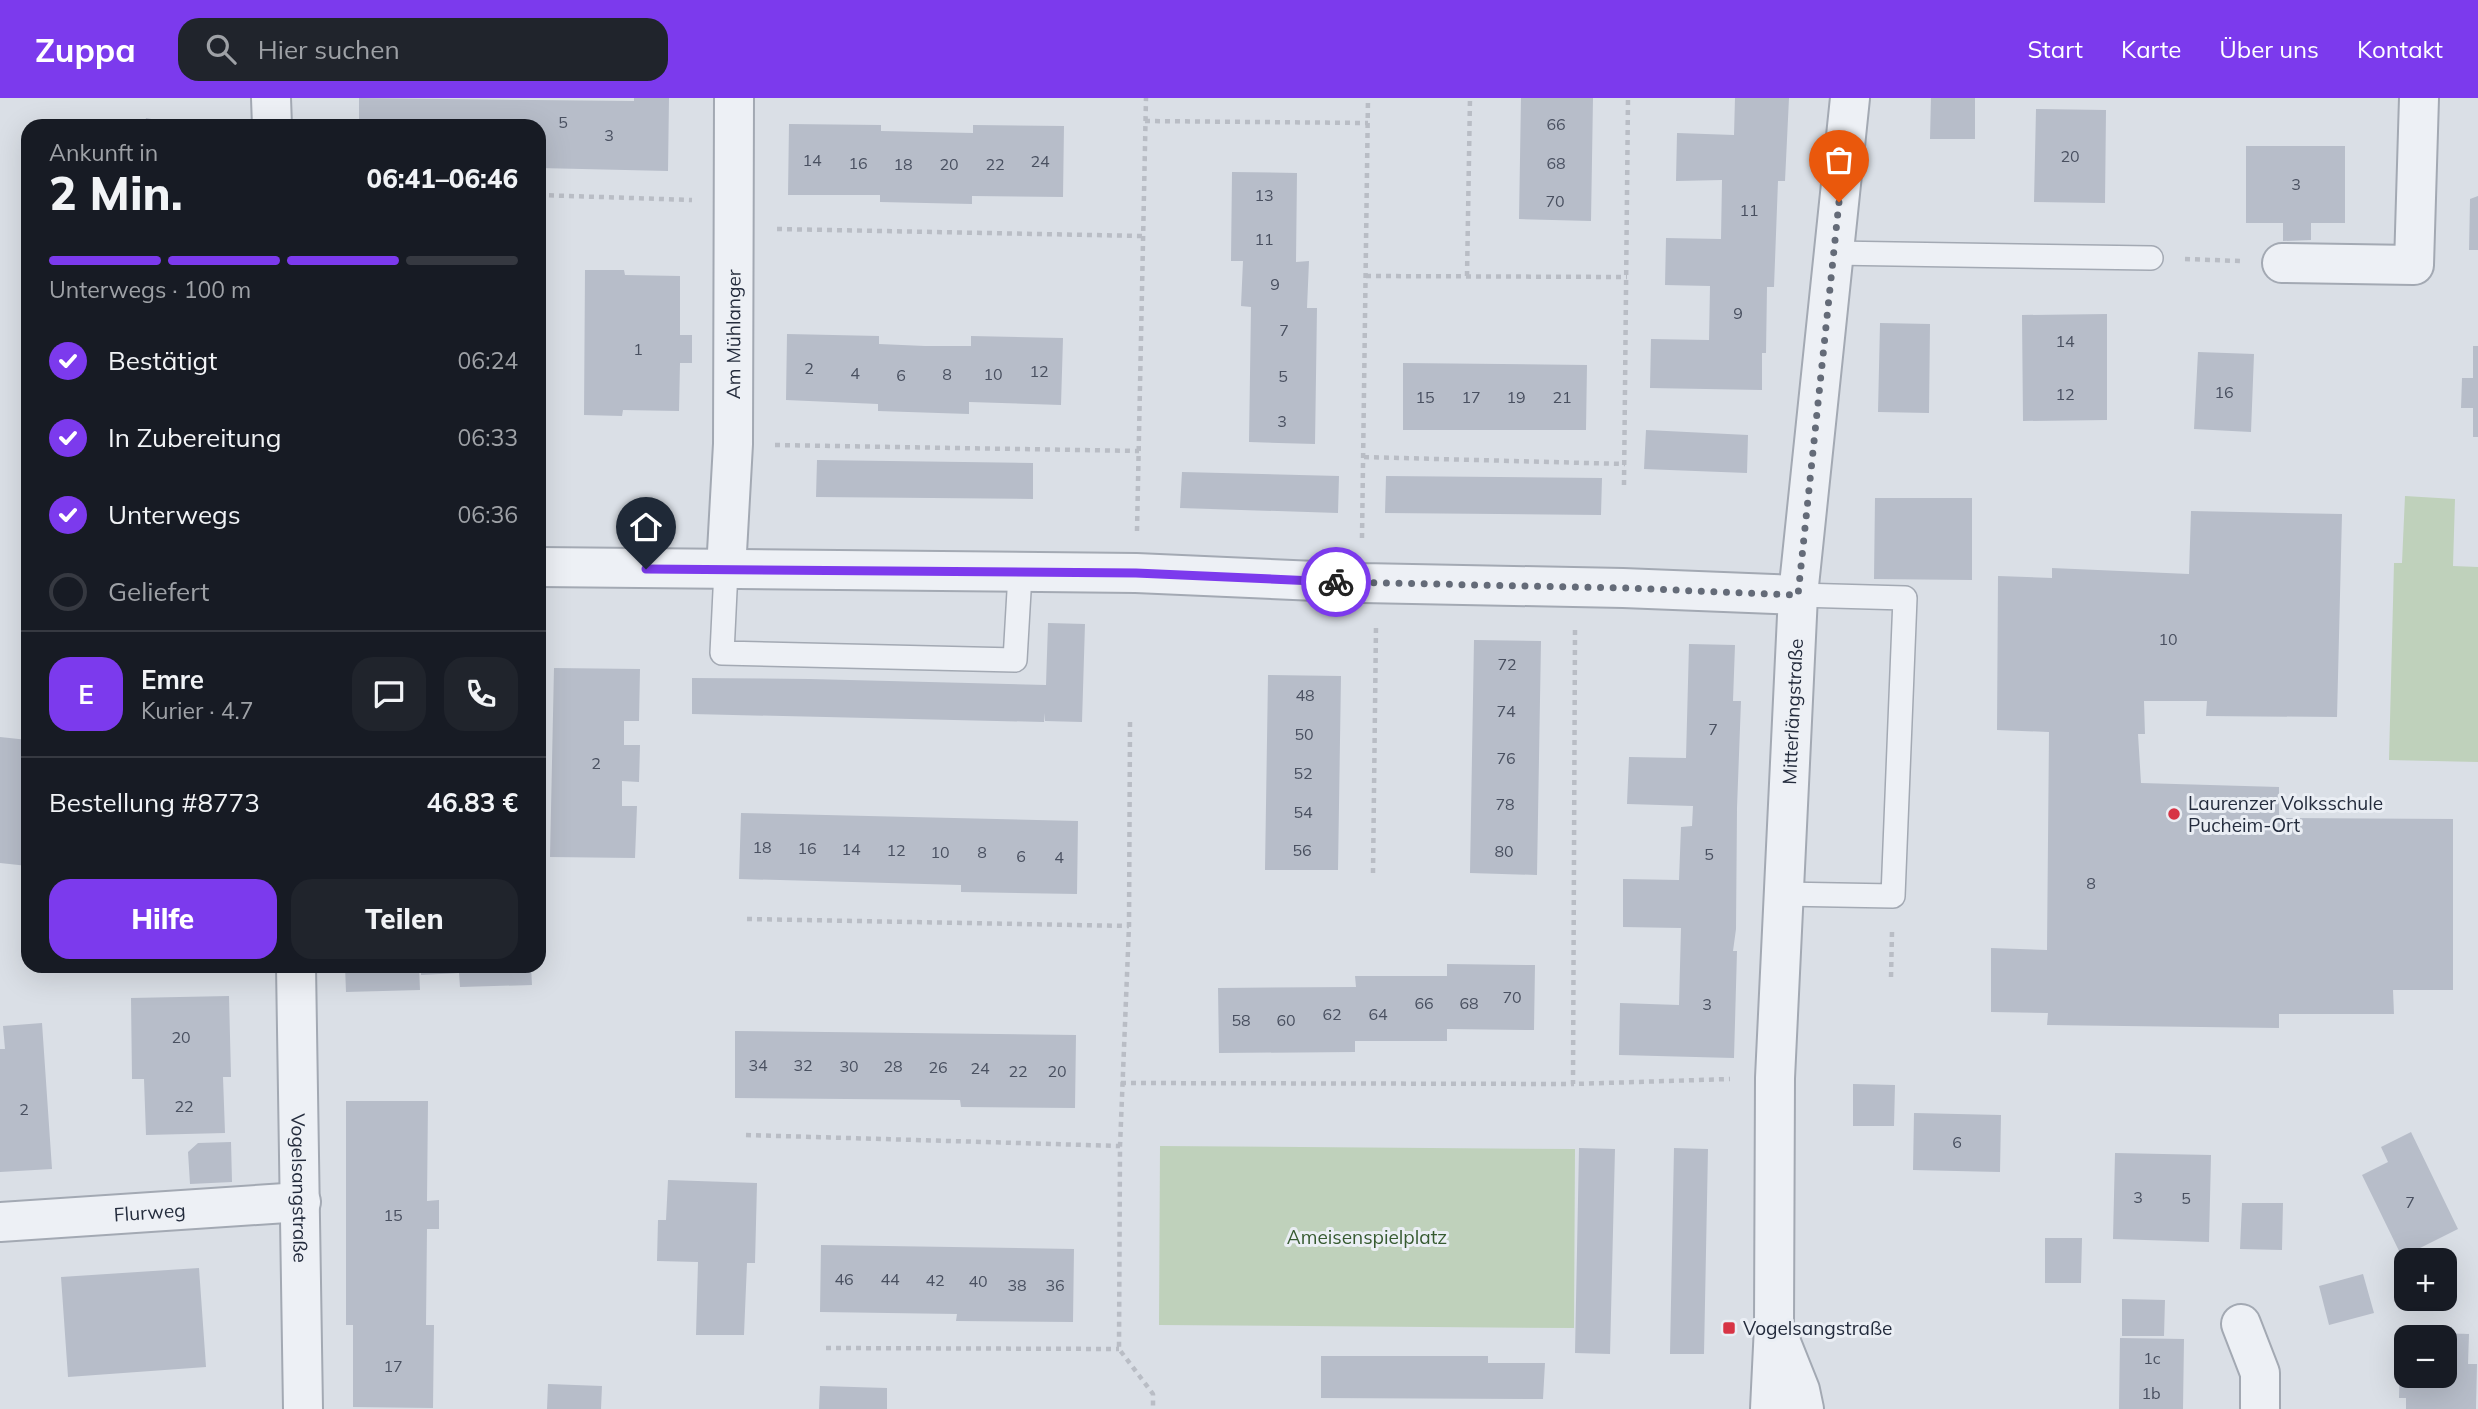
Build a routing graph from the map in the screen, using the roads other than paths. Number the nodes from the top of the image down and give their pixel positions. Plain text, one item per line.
1 (271, 98) edge
2 (734, 98) edge
3 (1850, 98) edge
4 (2419, 98) edge
5 (272, 119) edge
6 (1833, 253) junction
7 (2151, 258) road end
8 (2282, 263) road end
9 (546, 567) edge
10 (726, 570) junction
11 (1020, 573) junction
12 (1798, 595) junction
13 (1782, 894) junction
14 (296, 973) edge
15 (301, 1202) junction
16 (0, 1222) edge
17 (2241, 1324) dead end
18 (1774, 1326) junction
19 (303, 1409) edge
20 (1770, 1409) edge
21 (1804, 1409) edge
22 (2260, 1409) edge

1 - 5 street
2 - 10 street, Am Mühlanger
3 - 6 street, Mitterlängstraße
4 - 8 street
6 - 7 lane
6 - 12 street, Mitterlängstraße
9 - 10 street
10 - 11 street
10 - 11 lane
11 - 12 street
12 - 13 street, Mitterlängstraße
12 - 13 lane
13 - 18 street, Mitterlängstraße
14 - 15 street, Vogelsangstraße
15 - 16 street, Flurweg
15 - 19 street, Vogelsangstraße
17 - 22 street
18 - 20 street, Mitterlängstraße
18 - 21 street, Mitterlängstraße

